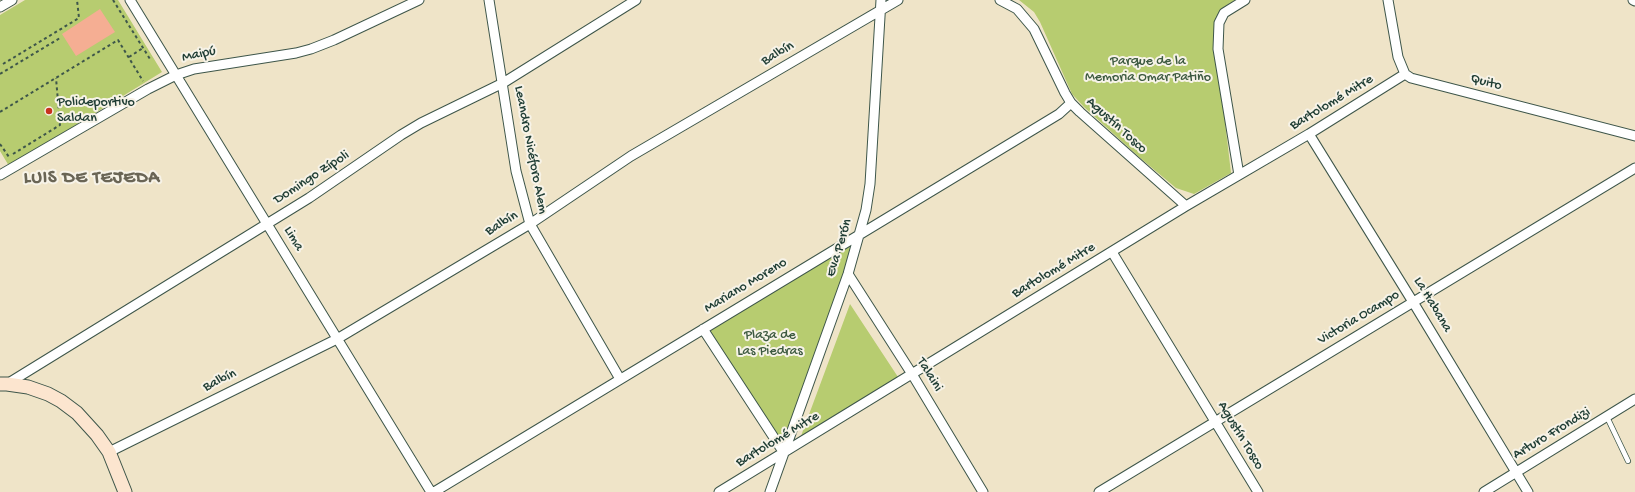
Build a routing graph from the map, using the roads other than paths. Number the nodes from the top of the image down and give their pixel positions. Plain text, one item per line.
1 (12, 0) edge
2 (130, 0) edge
3 (418, 0) edge
4 (489, 0) edge
5 (636, 0) edge
6 (881, 0) edge
7 (898, 0) edge
8 (1000, 0) edge
9 (1245, 0) edge
10 (1388, 0) edge
11 (0, 7) edge
12 (881, 10) junction
13 (176, 74) junction
14 (1406, 74) junction
15 (503, 83) junction
16 (1071, 103) junction
17 (1309, 134) junction
18 (1635, 136) edge
19 (1635, 168) edge
20 (0, 175) edge
21 (1239, 175) junction
22 (1186, 206) junction
23 (267, 224) junction
24 (530, 224) junction
25 (860, 233) junction
26 (1112, 252) junction
27 (848, 274) junction
28 (1413, 302) junction
29 (703, 329) junction
30 (337, 339) junction
31 (912, 374) junction
32 (620, 378) junction
33 (3, 384) edge
34 (1635, 399) edge
35 (1606, 417) junction
36 (1215, 422) junction
37 (109, 452) junction
38 (784, 453) junction
39 (1628, 461) dead end
40 (1516, 472) junction
41 (125, 492) edge
42 (431, 492) edge
43 (434, 492) edge
44 (719, 492) edge
45 (770, 492) edge
46 (983, 492) edge
47 (1099, 492) edge
48 (1258, 492) edge
49 (1484, 492) edge
50 (1528, 492) edge

1 - 11 street
2 - 13 street, Lima
3 - 13 street, Maipú
4 - 15 street, Leandro Nicéforo Alem
5 - 15 street, Domingo Zípoli
6 - 12 street, Eva Perón
7 - 12 street, Balbín
8 - 16 street, Agustín Tosco
9 - 21 street
10 - 14 street
12 - 24 street, Balbín
12 - 25 street, Eva Perón
13 - 20 street, Maipú
13 - 23 street, Lima
14 - 17 street, Bartolomé Mitre
14 - 18 street, Quito
15 - 23 street, Domingo Zípoli
15 - 24 street, Leandro Nicéforo Alem
16 - 22 street, Agustín Tosco
16 - 25 street, Mariano Moreno
17 - 21 street, Bartolomé Mitre
17 - 28 street, La Habana
19 - 28 street, Victoria Ocampo
21 - 22 street, Bartolomé Mitre
22 - 26 street, Bartolomé Mitre
23 - 30 street, Lima
23 - 33 street, Domingo Zípoli
24 - 30 street, Balbín
24 - 32 street, Leandro Nicéforo Alem
25 - 27 street, Eva Perón
25 - 29 street, Mariano Moreno
26 - 31 street, Bartolomé Mitre
26 - 36 street, Agustín Tosco
27 - 31 street, Talaini
27 - 38 street, Eva Perón
28 - 36 street, Victoria Ocampo
28 - 40 street, La Habana
29 - 32 street, Mariano Moreno
29 - 38 street
30 - 37 street, Balbín
30 - 42 street, Lima
31 - 38 street, Bartolomé Mitre
31 - 46 street, Talaini
32 - 43 street, Mariano Moreno
33 - 37 main road
34 - 35 street, Arturo Frondizi
35 - 39 lane
35 - 40 street, Arturo Frondizi
36 - 47 street, Victoria Ocampo
36 - 48 street, Agustín Tosco
37 - 41 main road
38 - 44 street, Bartolomé Mitre
38 - 45 street, Eva Perón
40 - 49 street, Arturo Frondizi
40 - 50 street, La Habana

